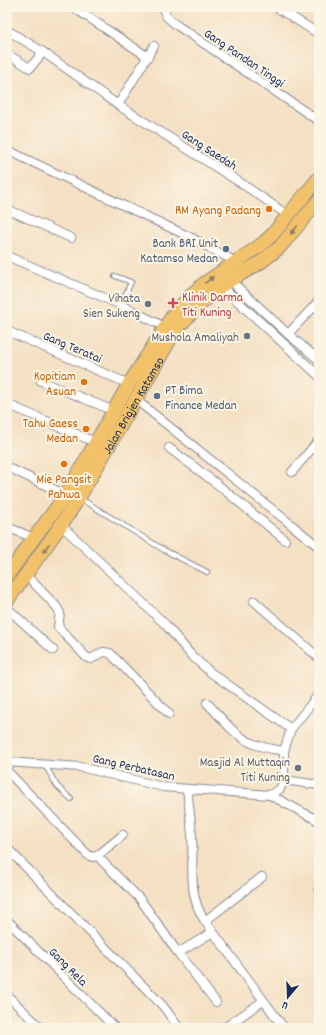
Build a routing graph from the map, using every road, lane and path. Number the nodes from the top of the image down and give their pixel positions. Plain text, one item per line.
1 (73, 7) edge
2 (163, 7) edge
3 (276, 7) edge
4 (7, 30) edge
5 (319, 34) edge
6 (154, 46) dead end
7 (43, 52) junction
8 (7, 54) edge
9 (148, 57) junction
10 (118, 105) junction
11 (319, 120) edge
12 (7, 150) edge
13 (319, 178) edge
14 (318, 204) edge
15 (7, 209) edge
16 (288, 216) junction
17 (71, 238) dead end
18 (7, 256) edge
19 (236, 262) junction
20 (115, 276) dead end
21 (225, 283) junction
22 (319, 301) edge
23 (121, 305) junction
24 (165, 327) junction
25 (7, 331) edge
26 (288, 334) junction
27 (319, 360) edge
28 (319, 376) edge
29 (41, 381) dead end
30 (129, 384) junction
31 (135, 399) junction
32 (7, 404) edge
33 (114, 411) junction
34 (319, 440) edge
35 (97, 443) junction
36 (169, 448) dead end
37 (93, 460) junction
38 (7, 468) edge
39 (292, 472) dead end
40 (225, 473) junction
41 (217, 484) junction
42 (72, 496) junction
43 (62, 525) junction
44 (7, 527) edge
45 (34, 538) junction
46 (285, 540) dead end
47 (319, 547) edge
48 (207, 572) dead end
49 (26, 575) junction
50 (7, 576) edge
51 (7, 601) edge
52 (254, 602) dead end
53 (7, 608) edge
54 (53, 650) dead end
55 (319, 658) edge
56 (319, 694) edge
57 (207, 703) dead end
58 (169, 714) dead end
59 (291, 729) junction
60 (284, 751) junction
61 (7, 762) edge
62 (46, 764) junction
63 (7, 771) edge
64 (284, 780) junction
65 (319, 785) edge
66 (187, 790) junction
67 (270, 795) junction
68 (71, 799) dead end
69 (319, 821) edge
70 (123, 835) dead end
71 (7, 848) edge
72 (101, 860) dead end
73 (262, 877) dead end
74 (7, 920) edge
75 (205, 921) junction
76 (213, 932) junction
77 (178, 953) junction
78 (7, 995) edge
79 (263, 1001) junction
80 (216, 1002) dead end
81 (42, 1028) edge
82 (115, 1028) edge
83 (179, 1028) edge
84 (224, 1028) edge
85 (284, 1028) edge

1 - 9 street
2 - 11 street, Gang Pandan Tinggi
3 - 5 street
4 - 7 street, Gang Saedah
6 - 9 street
7 - 8 street
7 - 10 street, Gang Saedah
9 - 10 street
10 - 16 street, Gang Saedah
12 - 19 street
13 - 16 main road, Jalan Brigjen Katamso
14 -> 21 main road, Jalan Brigjen Katamso
15 - 17 street
16 - 19 main road, Jalan Brigjen Katamso
18 - 23 street
24 -> 19 main road, Jalan Brigjen Katamso
20 - 23 lane
21 - 26 street
21 - 28 street
21 - 31 main road, Jalan Brigjen Katamso
22 - 26 street
23 - 24 street
24 - 30 main road, Jalan Brigjen Katamso
25 - 30 street, Gang Teratai
26 - 27 street
29 - 33 street
30 - 33 main road, Jalan Brigjen Katamso
31 - 37 main road, Jalan Brigjen Katamso
31 - 40 street
32 - 35 street
33 - 35 main road, Jalan Brigjen Katamso
34 - 39 street
35 - 37 main road, Jalan Brigjen Katamso
36 - 41 street
37 - 42 main road, Jalan Brigjen Katamso
38 - 42 street
40 - 41 street
40 - 47 street
41 - 46 street
42 - 43 main road, Jalan Brigjen Katamso
42 - 45 main road, Jalan Brigjen Katamso
42 - 48 lane
43 -> 49 main road, Jalan Brigjen Katamso
43 - 59 street
44 - 45 street
45 - 50 main road, Jalan Brigjen Katamso
49 - 51 main road, Jalan Brigjen Katamso
49 - 58 street
52 - 55 street
53 - 54 street
56 - 59 street
57 - 60 street
59 - 60 street
60 - 64 street
61 - 62 street, Gang Perbatasan
62 - 66 street, Gang Perbatasan
62 - 68 lane
63 - 70 street
64 - 65 street
64 - 67 street
66 - 67 street, Gang Perbatasan
66 - 75 street
67 - 69 street
71 - 83 street
72 - 77 street
73 - 75 street
74 - 82 street, Gang Rela
75 - 76 street
76 - 77 street
76 - 79 street
77 - 80 street
78 - 81 street
79 - 84 street
79 - 85 street

